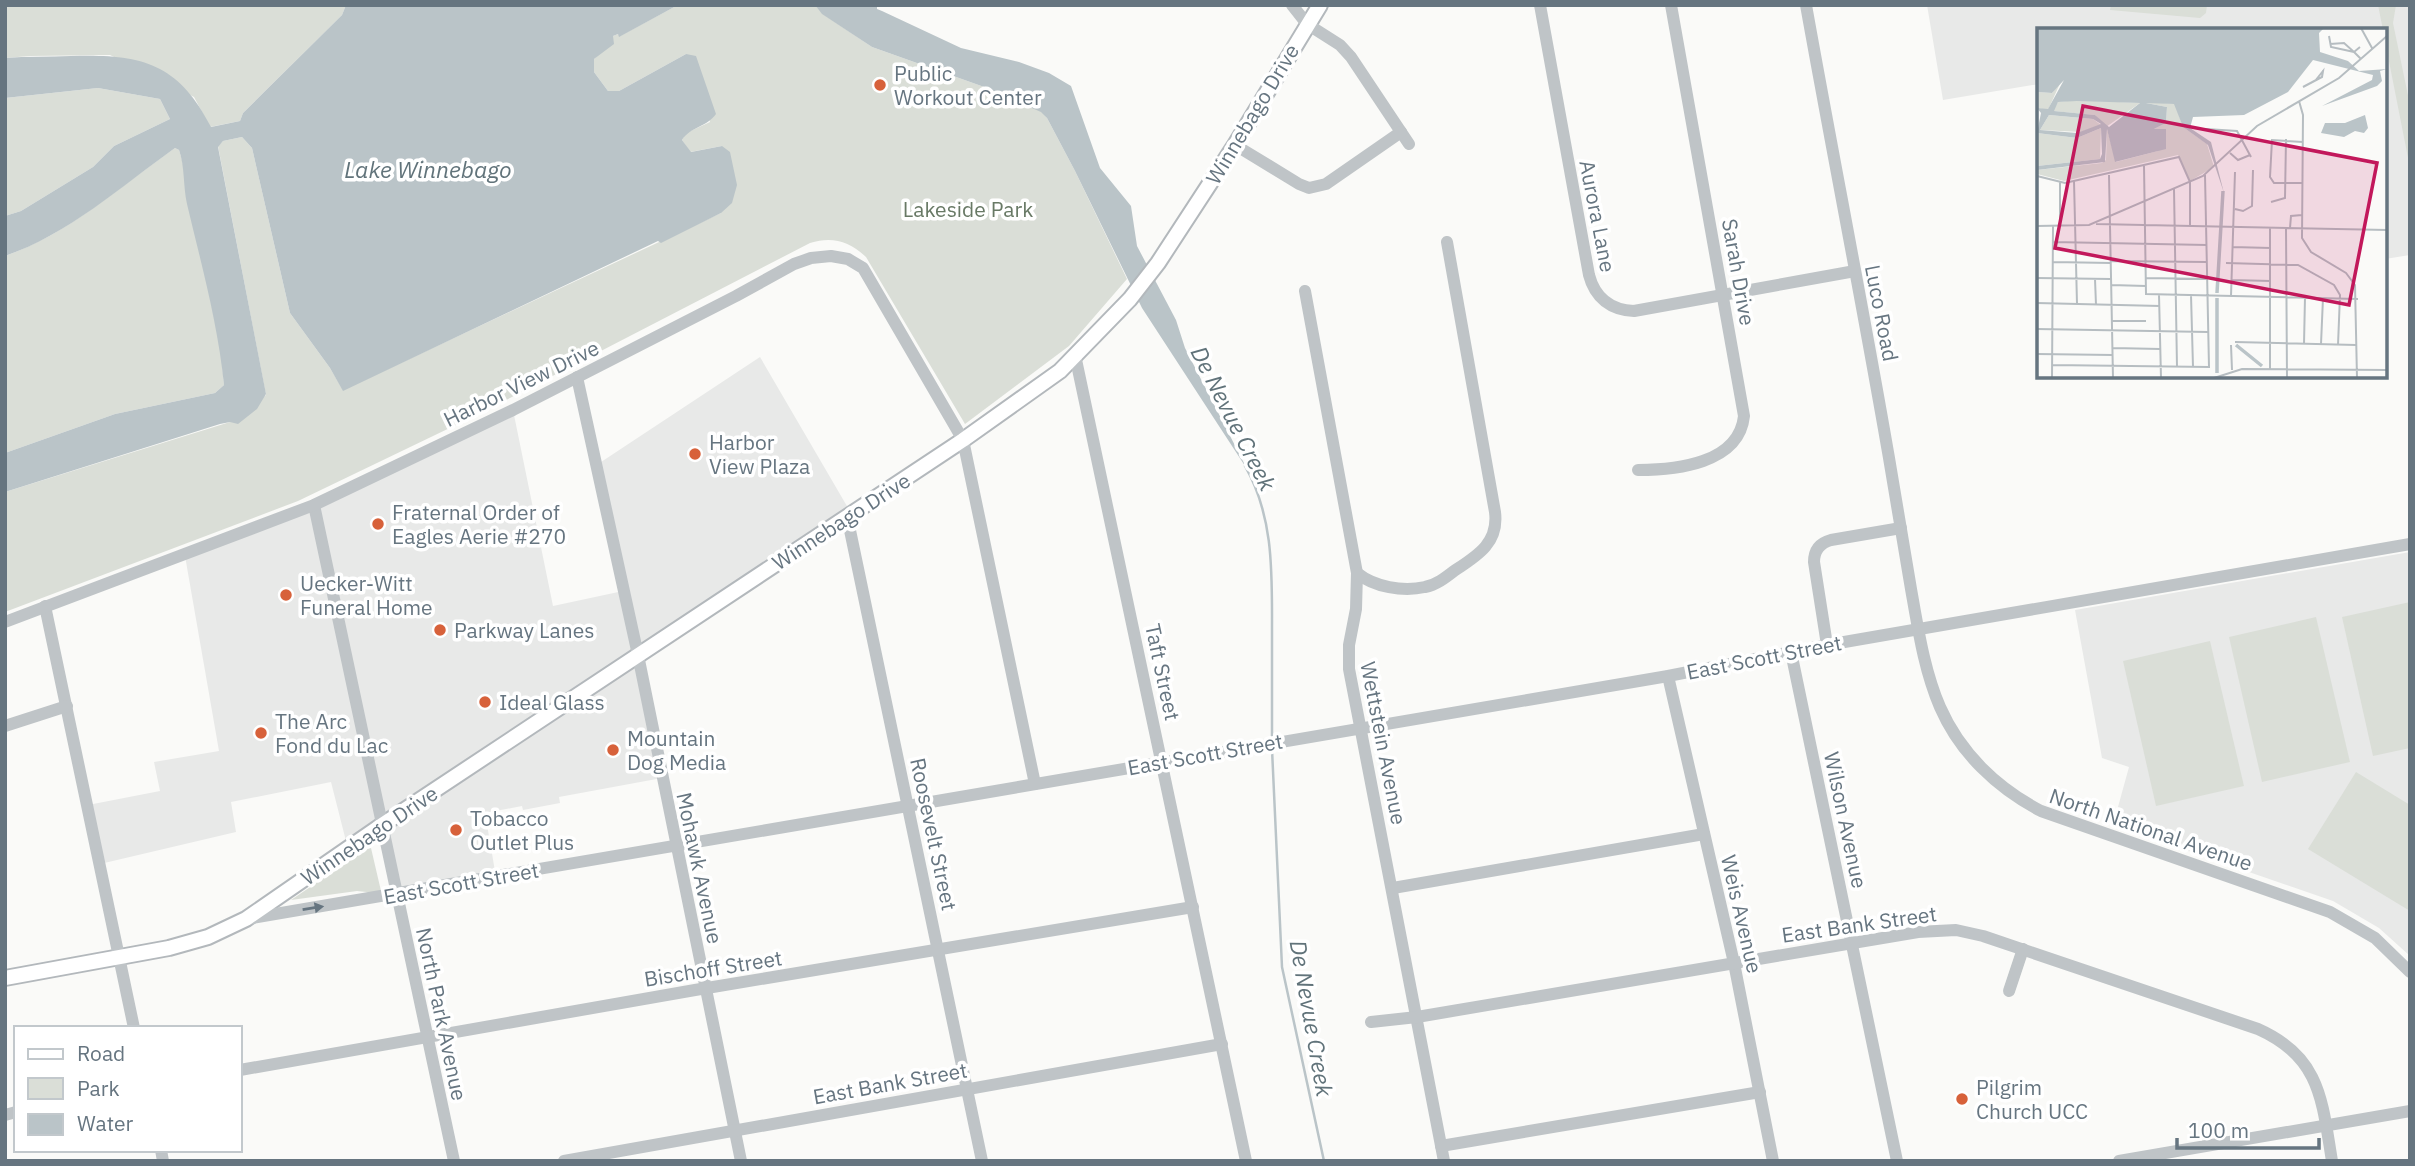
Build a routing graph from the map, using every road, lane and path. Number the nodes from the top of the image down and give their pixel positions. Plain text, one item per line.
1 (1292, 5) edge
2 (1320, 5) edge
3 (1540, 5) edge
4 (1671, 5) edge
5 (1806, 5) edge
6 (1307, 24) junction
7 (1401, 132) junction
8 (1409, 144) dead end
9 (1235, 145) junction
10 (1447, 242) dead end
11 (1855, 271) junction
12 (1305, 290) dead end
13 (1723, 295) junction
14 (1075, 355) junction
15 (577, 377) junction
16 (963, 440) junction
17 (1638, 470) dead end
18 (314, 505) junction
19 (847, 516) junction
20 (1901, 528) junction
21 (2410, 544) edge
22 (1357, 573) junction
23 (46, 606) junction
24 (5, 622) edge
25 (1918, 629) junction
26 (1828, 645) junction
27 (1791, 652) junction
28 (638, 655) junction
29 (1668, 676) junction
30 (67, 706) junction
31 (5, 726) edge
32 (1360, 728) junction
33 (1163, 762) junction
34 (1035, 784) junction
35 (908, 806) junction
36 (382, 825) junction
37 (1704, 834) junction
38 (675, 846) junction
39 (1393, 888) junction
40 (396, 895) junction
41 (1193, 907) junction
42 (246, 919) junction
43 (1852, 943) junction
44 (2023, 949) junction
45 (939, 951) junction
46 (120, 959) junction
47 (1734, 963) junction
48 (2410, 972) edge
49 (5, 978) edge
50 (705, 988) junction
51 (2009, 991) dead end
52 (1417, 1017) junction
53 (1371, 1022) dead end
54 (134, 1026) edge
55 (427, 1037) junction
56 (1222, 1044) junction
57 (242, 1070) edge
58 (966, 1090) junction
59 (1760, 1092) junction
60 (2410, 1111) edge
61 (2326, 1126) junction
62 (735, 1130) junction
63 (1441, 1146) junction
64 (2193, 1155) edge
65 (454, 1161) edge
66 (564, 1161) edge
67 (741, 1161) edge
68 (982, 1161) edge
69 (1246, 1161) edge
70 (1444, 1161) edge
71 (1773, 1161) edge
72 (1896, 1161) edge
73 (2119, 1161) edge
74 (2332, 1161) edge

1 - 6 street
2 - 6 main road, Winnebago Drive
3 - 13 street, Aurora Lane
4 - 13 street, Sarah Drive
5 - 11 street, Luco Road
6 - 7 street
6 - 9 main road, Winnebago Drive
7 - 8 street
7 - 9 street
9 - 14 main road, Winnebago Drive
10 - 22 street
11 - 13 street, Aurora Lane
11 - 20 street, Luco Road
12 - 22 street, Wettstein Avenue
13 - 17 street, Sarah Drive
14 - 16 main road, Winnebago Drive
14 - 33 street, Taft Street
15 - 16 street, Harbor View Drive
15 - 18 street, Harbor View Drive
15 - 28 street, Mohawk Avenue
16 - 19 main road, Winnebago Drive
16 - 34 street, Harbor View Drive
18 - 23 street, Harbor View Drive
18 - 36 street, North Park Avenue
19 - 28 main road, Winnebago Drive
19 - 35 street, Roosevelt Street
20 - 25 street, Luco Road
20 - 26 street
21 - 25 street, East Scott Street
22 - 32 street, Wettstein Avenue
23 - 24 street, Harbor View Drive
23 - 30 street
25 - 26 street, East Scott Street
25 - 48 street, North National Avenue
26 - 27 street, East Scott Street
27 - 29 street, East Scott Street
27 - 43 street, Wilson Avenue
28 - 36 main road, Winnebago Drive
28 - 38 street, Mohawk Avenue
29 - 32 street, East Scott Street
29 - 37 street, Weis Avenue
30 - 31 street
30 - 46 street
32 - 33 street, East Scott Street
32 - 39 street, Wettstein Avenue
33 - 34 street, East Scott Street
33 - 41 street, Taft Street
34 - 35 street, East Scott Street
35 - 38 street, East Scott Street
35 - 45 street, Roosevelt Street
36 - 40 street, North Park Avenue
36 - 42 main road, Winnebago Drive
37 - 39 street
37 - 47 street, Weis Avenue
38 - 40 street, East Scott Street
38 - 50 street, Mohawk Avenue
39 - 52 street, Wettstein Avenue
42 -> 40 street, East Scott Street
40 - 55 street, North Park Avenue
41 - 45 street, Bischoff Street
41 - 56 street, Taft Street
42 - 46 main road, East Scott Street
43 - 44 street, East Bank Street
43 - 47 street, East Bank Street
43 - 72 street, Wilson Avenue
44 - 51 street
44 - 61 street, East Bank Street
45 - 50 street, Bischoff Street
45 - 58 street, Roosevelt Street
46 - 49 main road, East Scott Street
46 - 54 street
47 - 52 street, East Bank Street
47 - 59 street, Weis Avenue
50 - 55 street, Bischoff Street
50 - 62 street, Mohawk Avenue
52 - 53 street, East Bank Street
52 - 63 street, Wettstein Avenue
55 - 57 street, Bischoff Street
55 - 65 street, North Park Avenue
56 - 58 street, East Bank Street
56 - 69 street, Taft Street
58 - 62 street, East Bank Street
58 - 68 street, Roosevelt Street
59 - 63 street
59 - 71 street, Weis Avenue
60 - 61 street
61 - 64 street
61 - 74 street, East Bank Street
62 - 66 street, East Bank Street
62 - 67 street, Mohawk Avenue
63 - 70 street, Wettstein Avenue
64 - 73 street

